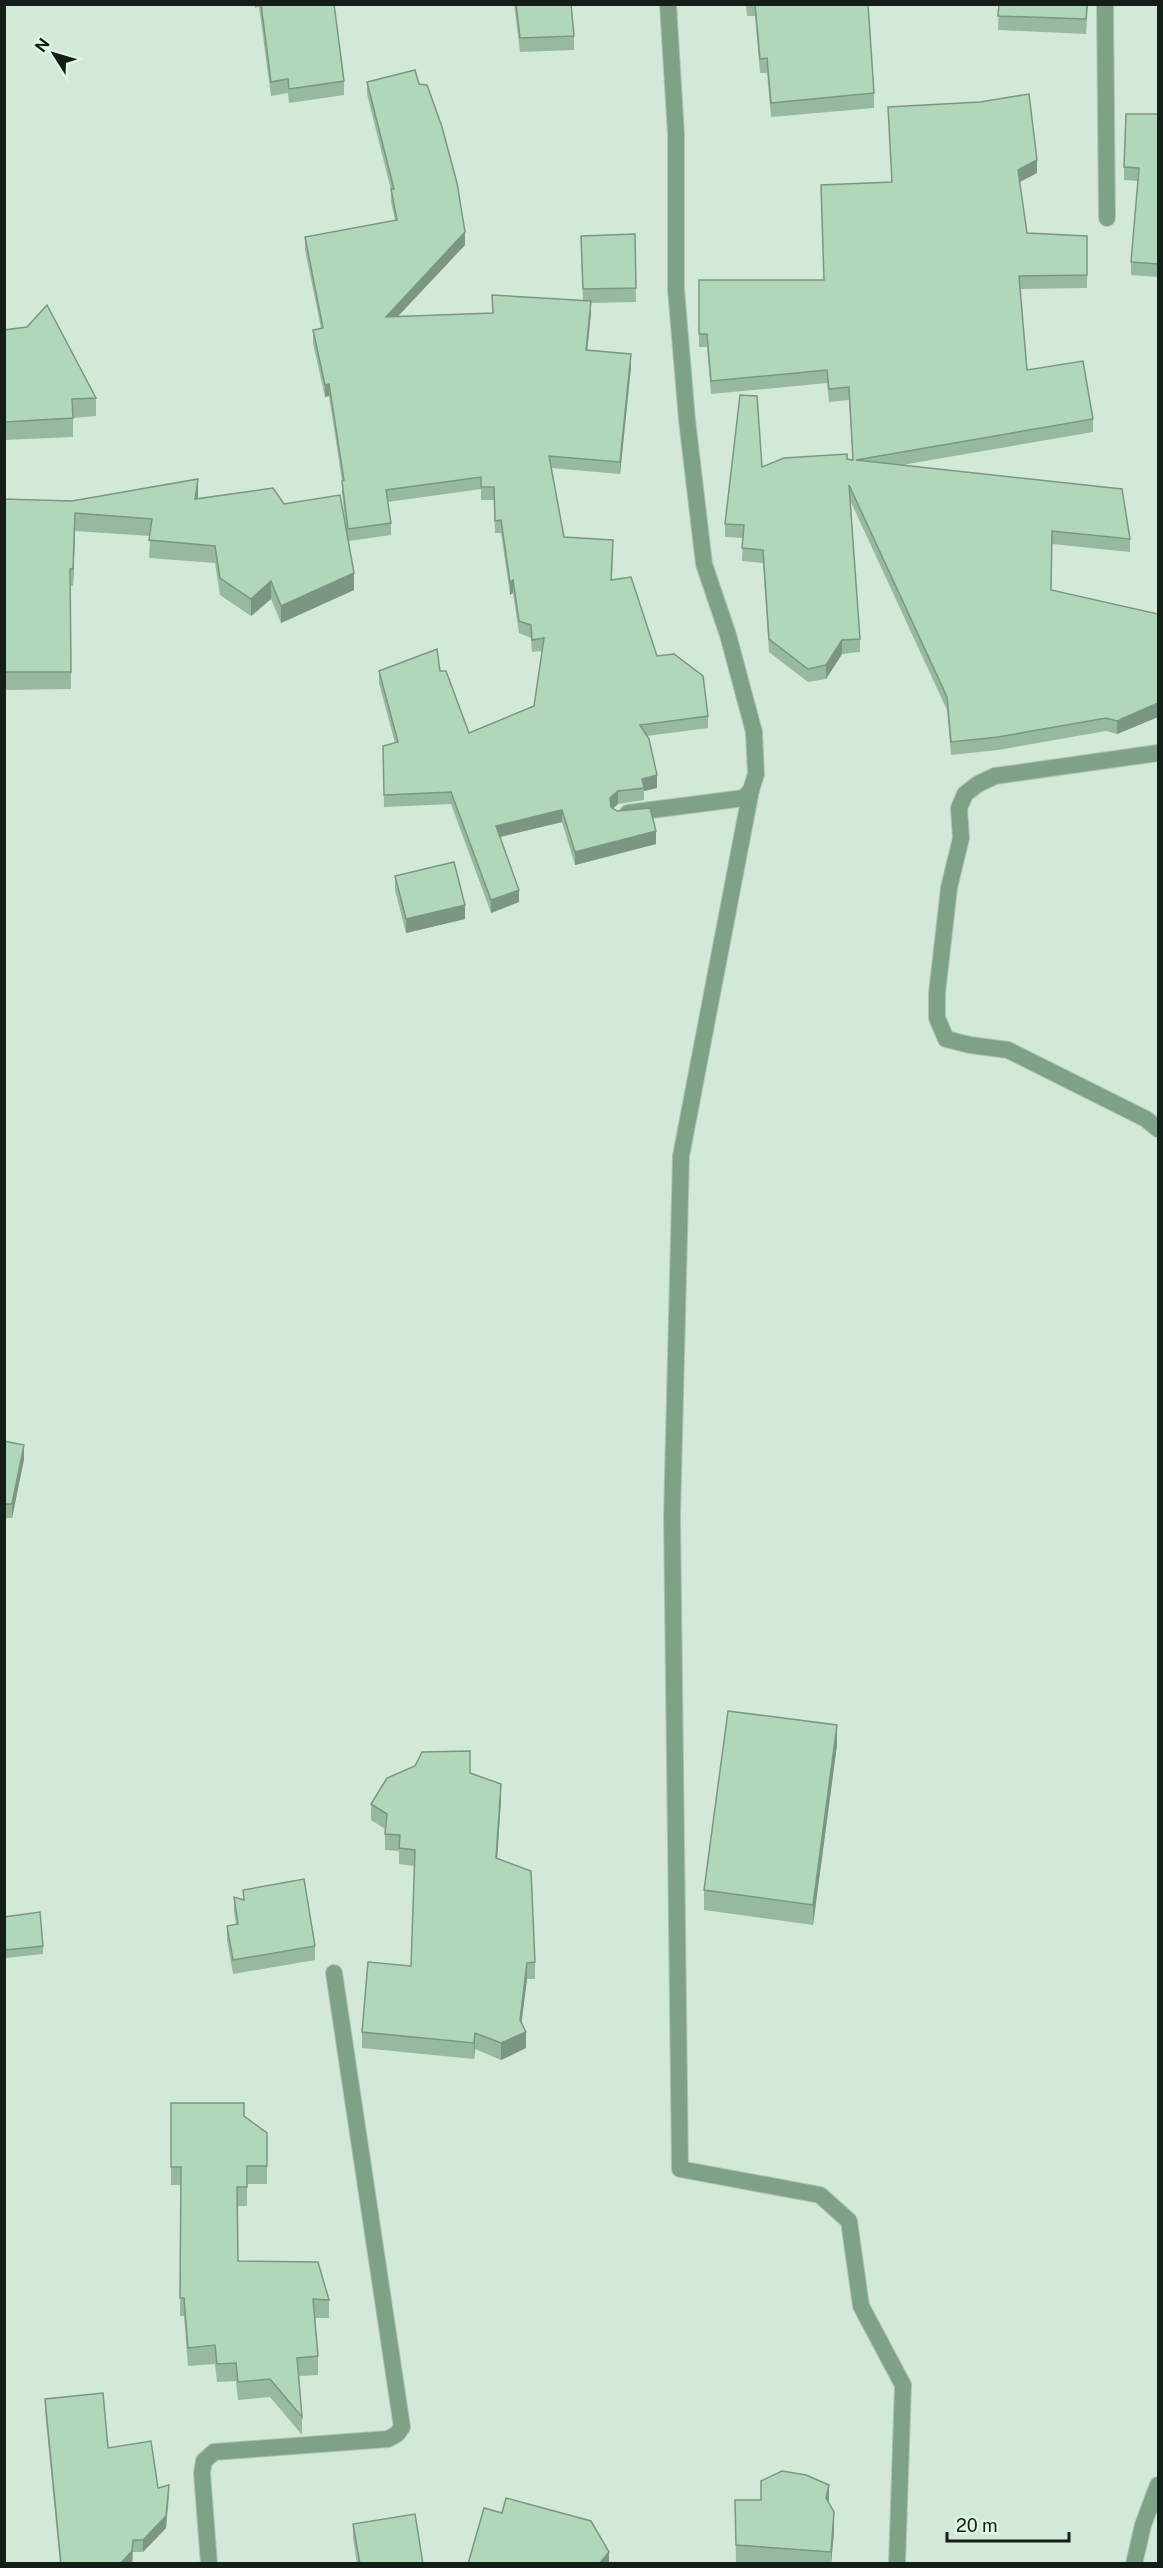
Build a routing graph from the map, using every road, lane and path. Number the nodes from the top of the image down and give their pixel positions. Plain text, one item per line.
1 (668, 4) edge
2 (1105, 4) edge
3 (1107, 218) dead end
4 (1158, 753) edge
5 (751, 790) junction
6 (620, 814) edge
7 (1158, 1129) edge
8 (334, 1973) dead end
9 (1158, 2485) edge
10 (208, 2564) edge
11 (897, 2564) edge
12 (1134, 2564) edge

1 - 5 street
2 - 3 street
4 - 7 street
5 - 6 street
5 - 11 street
8 - 10 street
9 - 12 street

